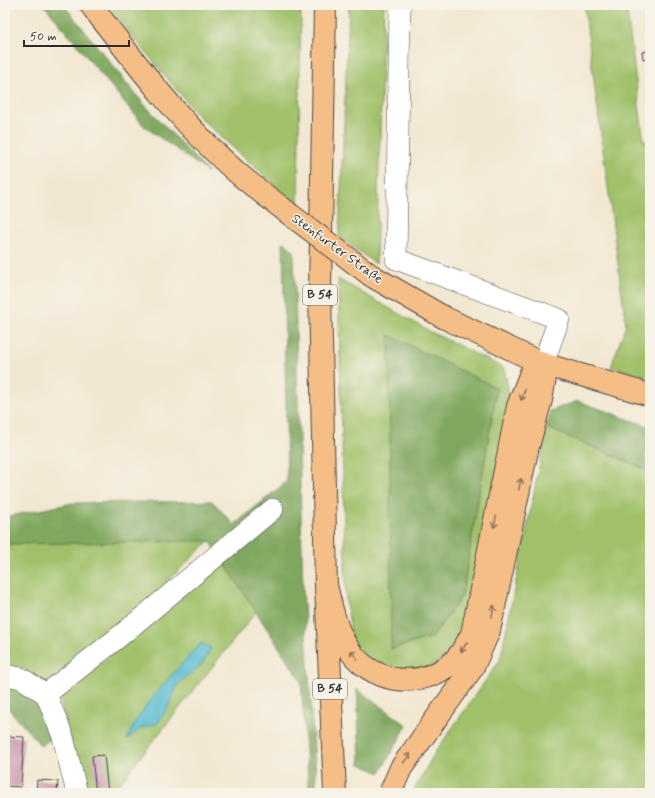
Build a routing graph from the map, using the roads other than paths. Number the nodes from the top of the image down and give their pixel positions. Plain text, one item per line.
1 (91, 5) edge
2 (325, 5) edge
3 (400, 5) edge
4 (543, 364) junction
5 (650, 395) edge
6 (273, 509) dead end
7 (326, 584) junction
8 (5, 675) edge
9 (46, 694) junction
10 (77, 793) edge
11 (335, 793) edge
12 (390, 793) edge

1 - 4 main road, Steinfurter Straße, bridge
2 - 7 main road, B 54
3 - 4 street
4 - 5 main road, Steinfurter Straße
4 -> 7 main road
12 -> 4 main road
6 - 9 street
7 - 11 main road, B 54
8 - 9 street
9 - 10 street

